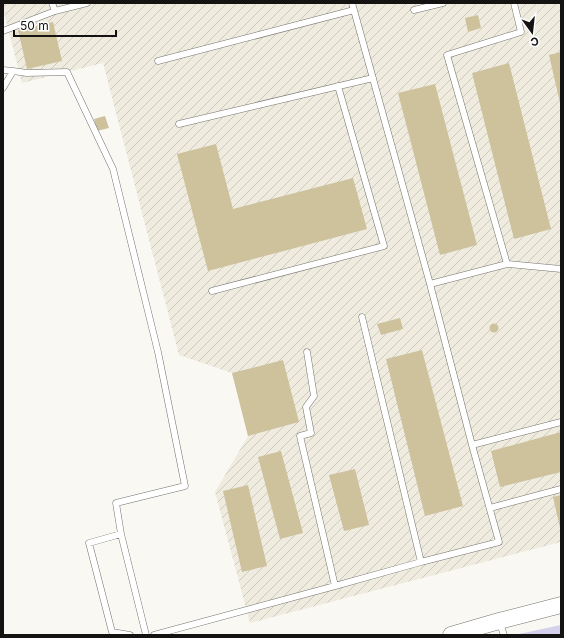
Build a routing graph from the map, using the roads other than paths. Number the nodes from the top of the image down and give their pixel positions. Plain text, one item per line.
1 (52, 3) edge
2 (87, 3) edge
3 (352, 3) edge
4 (443, 3) edge
5 (514, 3) edge
6 (354, 10) junction
7 (414, 10) dead end
8 (55, 11) junction
9 (3, 31) edge
10 (158, 61) dead end
11 (3, 70) edge
12 (12, 71) junction
13 (373, 78) junction
14 (338, 86) junction
15 (3, 88) edge
16 (179, 124) dead end
17 (507, 264) junction
18 (561, 269) edge
19 (430, 284) junction
20 (212, 291) dead end
21 (362, 317) dead end
22 (307, 352) dead end
23 (561, 422) edge
24 (472, 445) junction
25 (561, 489) edge
26 (490, 508) junction
27 (122, 534) junction
28 (421, 562) junction
29 (335, 586) junction
30 (561, 605) edge
31 (501, 628) edge
32 (130, 635) edge
33 (146, 635) edge
34 (154, 635) edge
35 (451, 635) edge

1 - 8 lane
2 - 8 lane
3 - 6 lane
4 - 7 lane
5 - 17 lane
6 - 10 lane
6 - 13 lane
8 - 9 lane
11 - 12 lane
12 - 15 lane
12 - 27 lane
13 - 14 lane
13 - 19 lane
14 - 16 lane
14 - 20 lane
17 - 18 lane
17 - 19 lane
19 - 24 lane
21 - 28 lane
22 - 29 lane
23 - 24 lane
24 - 26 lane
25 - 26 lane
26 - 28 lane
27 - 32 lane
27 - 33 lane
28 - 29 lane
29 - 34 lane
30 - 31 street
31 - 35 street

